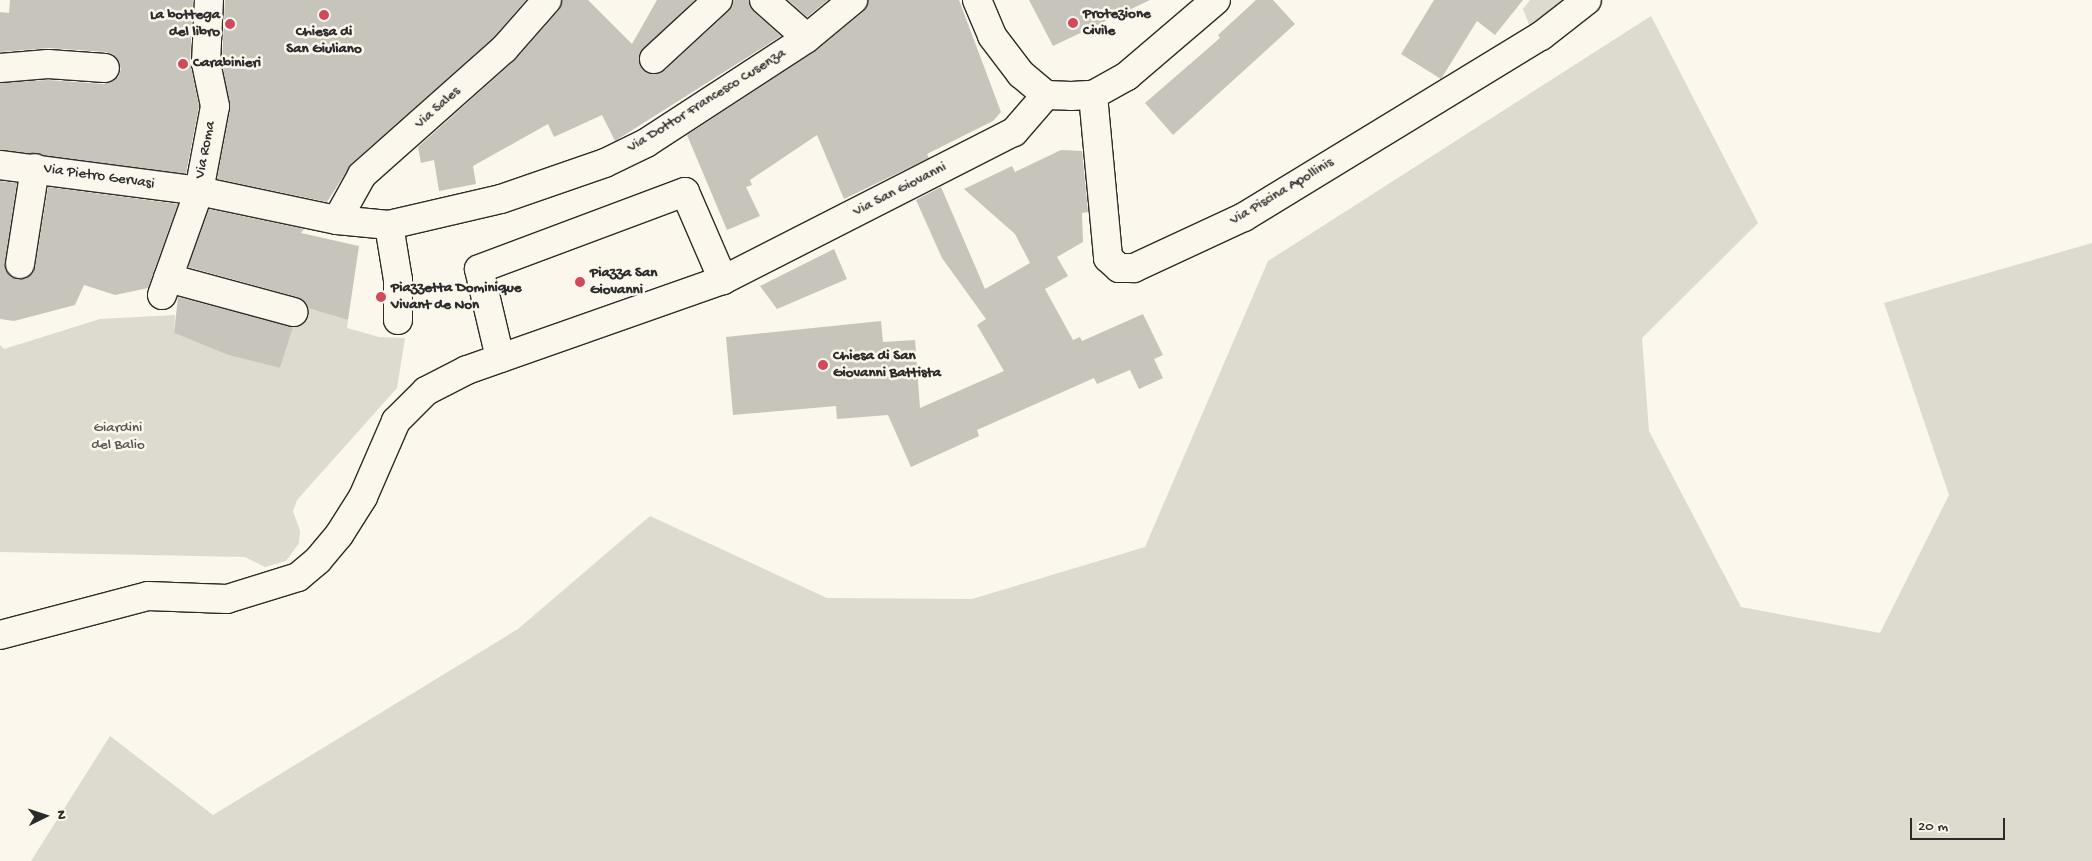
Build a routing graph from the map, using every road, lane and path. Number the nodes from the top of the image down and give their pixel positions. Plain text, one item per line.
1 (210, 0) edge
2 (547, 0) edge
3 (718, 0) edge
4 (764, 0) edge
5 (853, 0) edge
6 (977, 0) edge
7 (1216, 0) edge
8 (1587, 0) edge
9 (807, 38) junction
10 (654, 59) dead end
11 (0, 68) edge
12 (106, 68) dead end
13 (1046, 95) junction
14 (1093, 95) junction
15 (0, 164) edge
16 (35, 168) junction
17 (199, 191) junction
18 (337, 220) junction
19 (389, 225) junction
20 (20, 264) dead end
21 (733, 275) junction
22 (293, 312) dead end
23 (398, 320) dead end
24 (500, 358) junction
25 (0, 635) edge

1 - 17 street, Via Roma
2 - 18 street, Via Sales
3 - 10 street
4 - 9 street
5 - 9 street, Via Dottor Francesco Cusenza
6 - 13 street
7 - 14 street
8 - 14 street, Via Piscina Apollinis
9 - 19 street, Via Dottor Francesco Cusenza
11 - 12 street
13 - 14 street
13 - 21 street, Via San Giovanni
15 - 16 street, Via Pietro Gervasi
16 - 17 street, Via Pietro Gervasi
16 - 20 street
17 - 18 street, Via Dottor Francesco Cusenza
17 - 22 street, Via Roma
18 - 19 street, Via Dottor Francesco Cusenza
19 - 23 street
21 - 24 street
21 - 24 street
24 - 25 street

